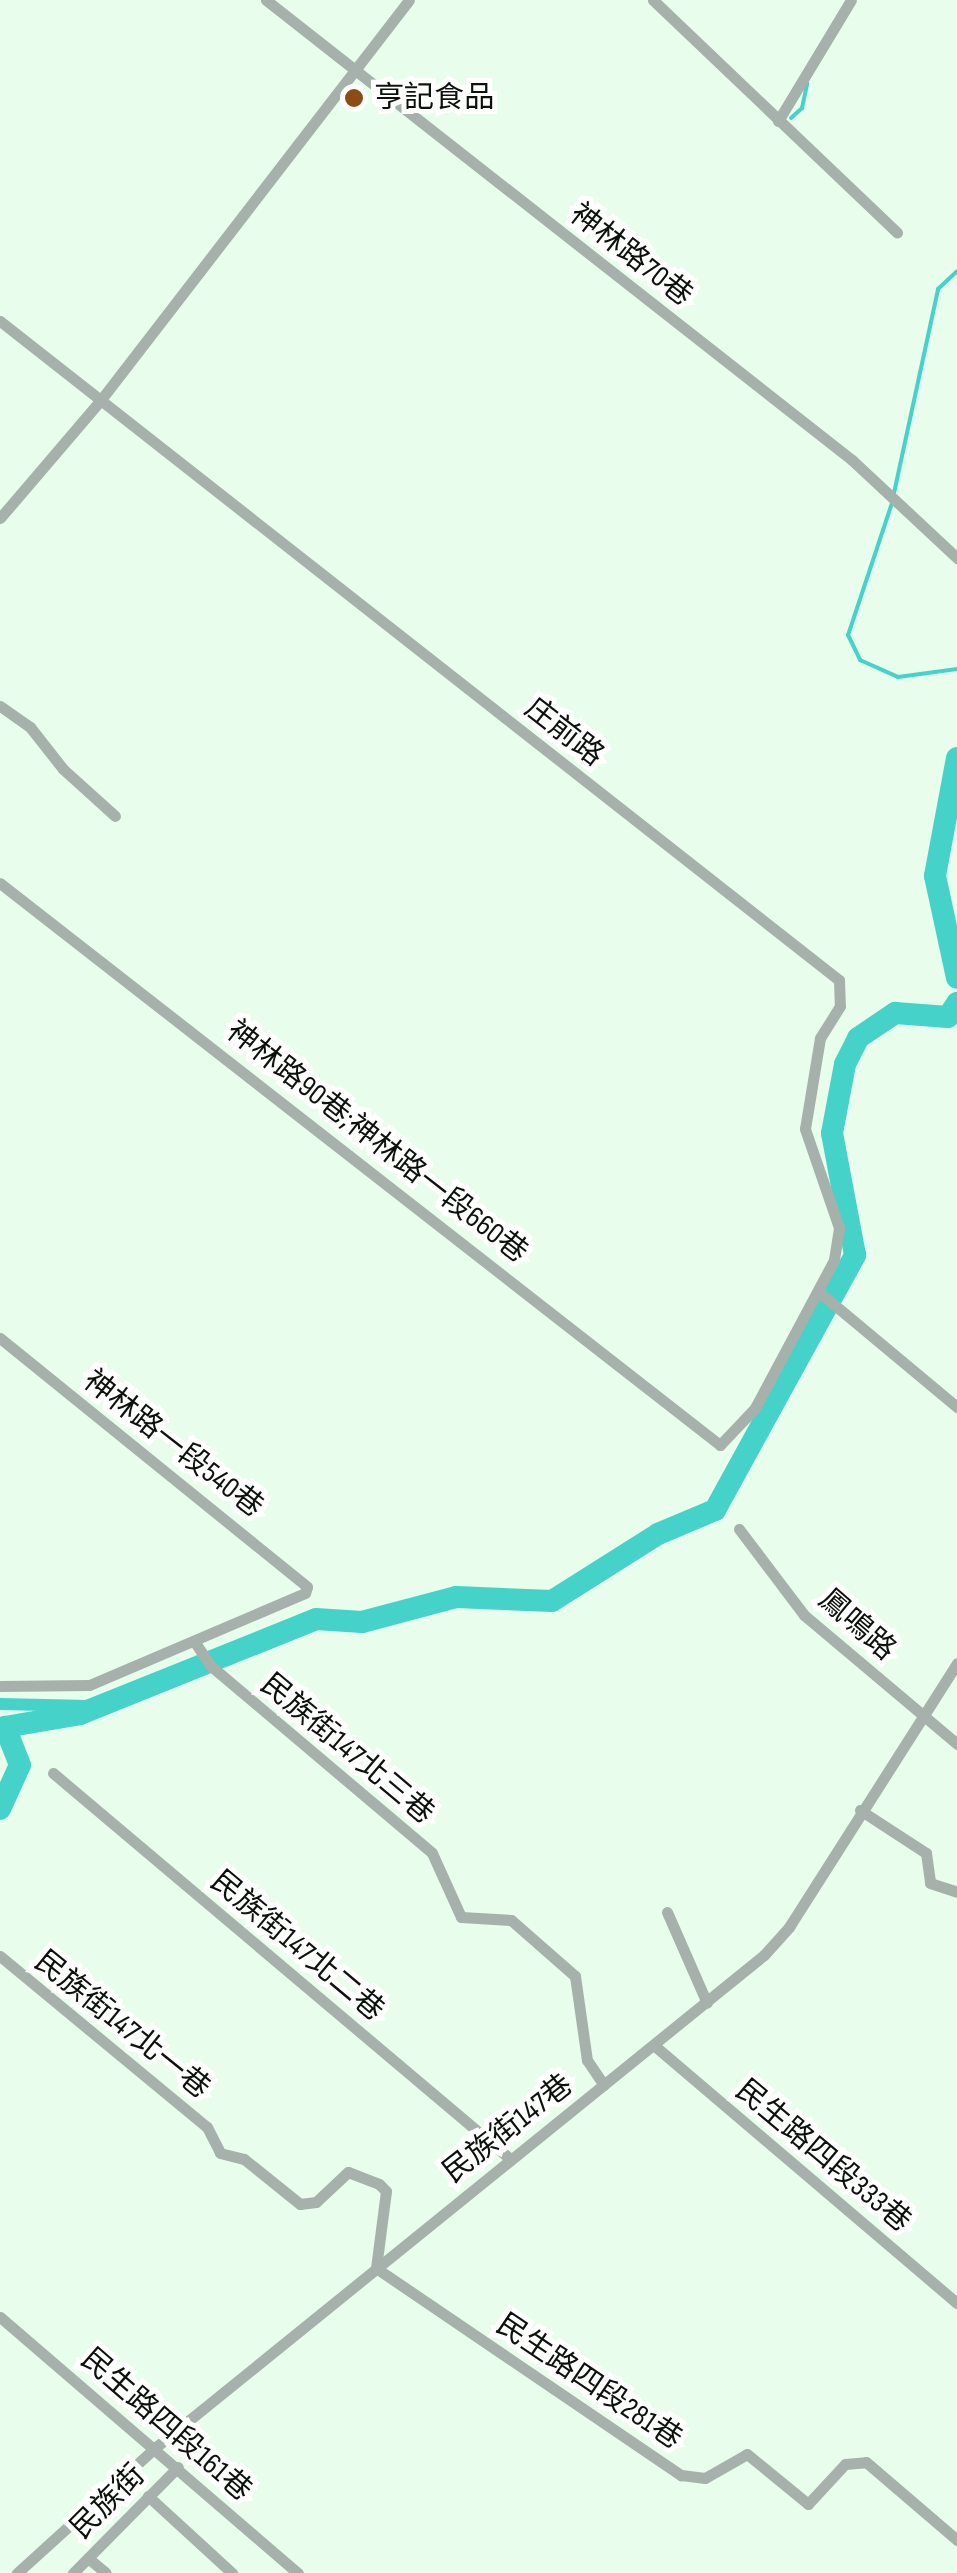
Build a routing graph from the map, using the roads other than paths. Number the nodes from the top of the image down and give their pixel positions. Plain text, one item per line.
1 (266, 0) edge
2 (409, 0) edge
3 (652, 0) edge
4 (852, 0) edge
5 (358, 72) junction
6 (778, 121) junction
7 (897, 232) dead end
8 (0, 321) edge
9 (100, 401) junction
10 (0, 518) edge
11 (957, 558) edge
12 (0, 706) edge
13 (114, 816) dead end
14 (0, 883) edge
15 (819, 1292) junction
16 (0, 1338) edge
17 (957, 1407) edge
18 (738, 1529) dead end
19 (194, 1641) junction
20 (957, 1662) edge
21 (0, 1686) edge
22 (920, 1712) junction
23 (957, 1744) edge
24 (53, 1773) dead end
25 (860, 1810) junction
26 (957, 1892) edge
27 (667, 1912) dead end
28 (0, 1956) edge
29 (707, 2003) junction
30 (656, 2047) junction
31 (604, 2086) junction
32 (508, 2158) junction
33 (376, 2268) junction
34 (957, 2303) edge
35 (0, 2317) edge
36 (156, 2448) junction
37 (178, 2468) junction
38 (148, 2496) junction
39 (957, 2540) edge
40 (88, 2558) junction
41 (17, 2573) edge
42 (73, 2573) edge
43 (106, 2573) edge
44 (232, 2573) edge
45 (298, 2573) edge

1 - 5 street, 神林路70巷
2 - 5 street
3 - 6 street
4 - 6 street
5 - 9 street
5 - 11 street, 神林路70巷
6 - 7 street
8 - 9 street, 庄前路
9 - 10 street
9 - 15 street, 庄前路
12 - 13 street
14 - 15 street, 神林路90巷;神林路一段660巷
15 - 17 street
16 - 19 street, 神林路一段540巷
18 - 22 street, 鳳鳴路
19 - 21 street
19 - 31 street, 民族街147北三巷
20 - 22 street, 民族街147巷
22 - 23 street, 鳳鳴路
22 - 25 street, 民族街147巷
24 - 32 street, 民族街147北二巷
25 - 26 street
25 - 29 street, 民族街147巷
27 - 29 street
28 - 33 street, 民族街147北一巷
29 - 30 street, 民族街147巷
30 - 31 street, 民族街147巷
30 - 34 street, 民生路四段333巷
31 - 32 street, 民族街147巷
32 - 33 street, 民族街147巷
33 - 36 street, 民族街147巷
33 - 39 street, 民生路四段281巷
35 - 36 street, 民生路四段161巷
36 - 37 street, 民生路四段161巷
36 - 41 street, 民族街147巷
37 - 38 street, 民族街
37 - 45 street, 民生路四段161巷
38 - 40 street, 民族街
38 - 44 street
40 - 42 street, 民族街
40 - 43 street

